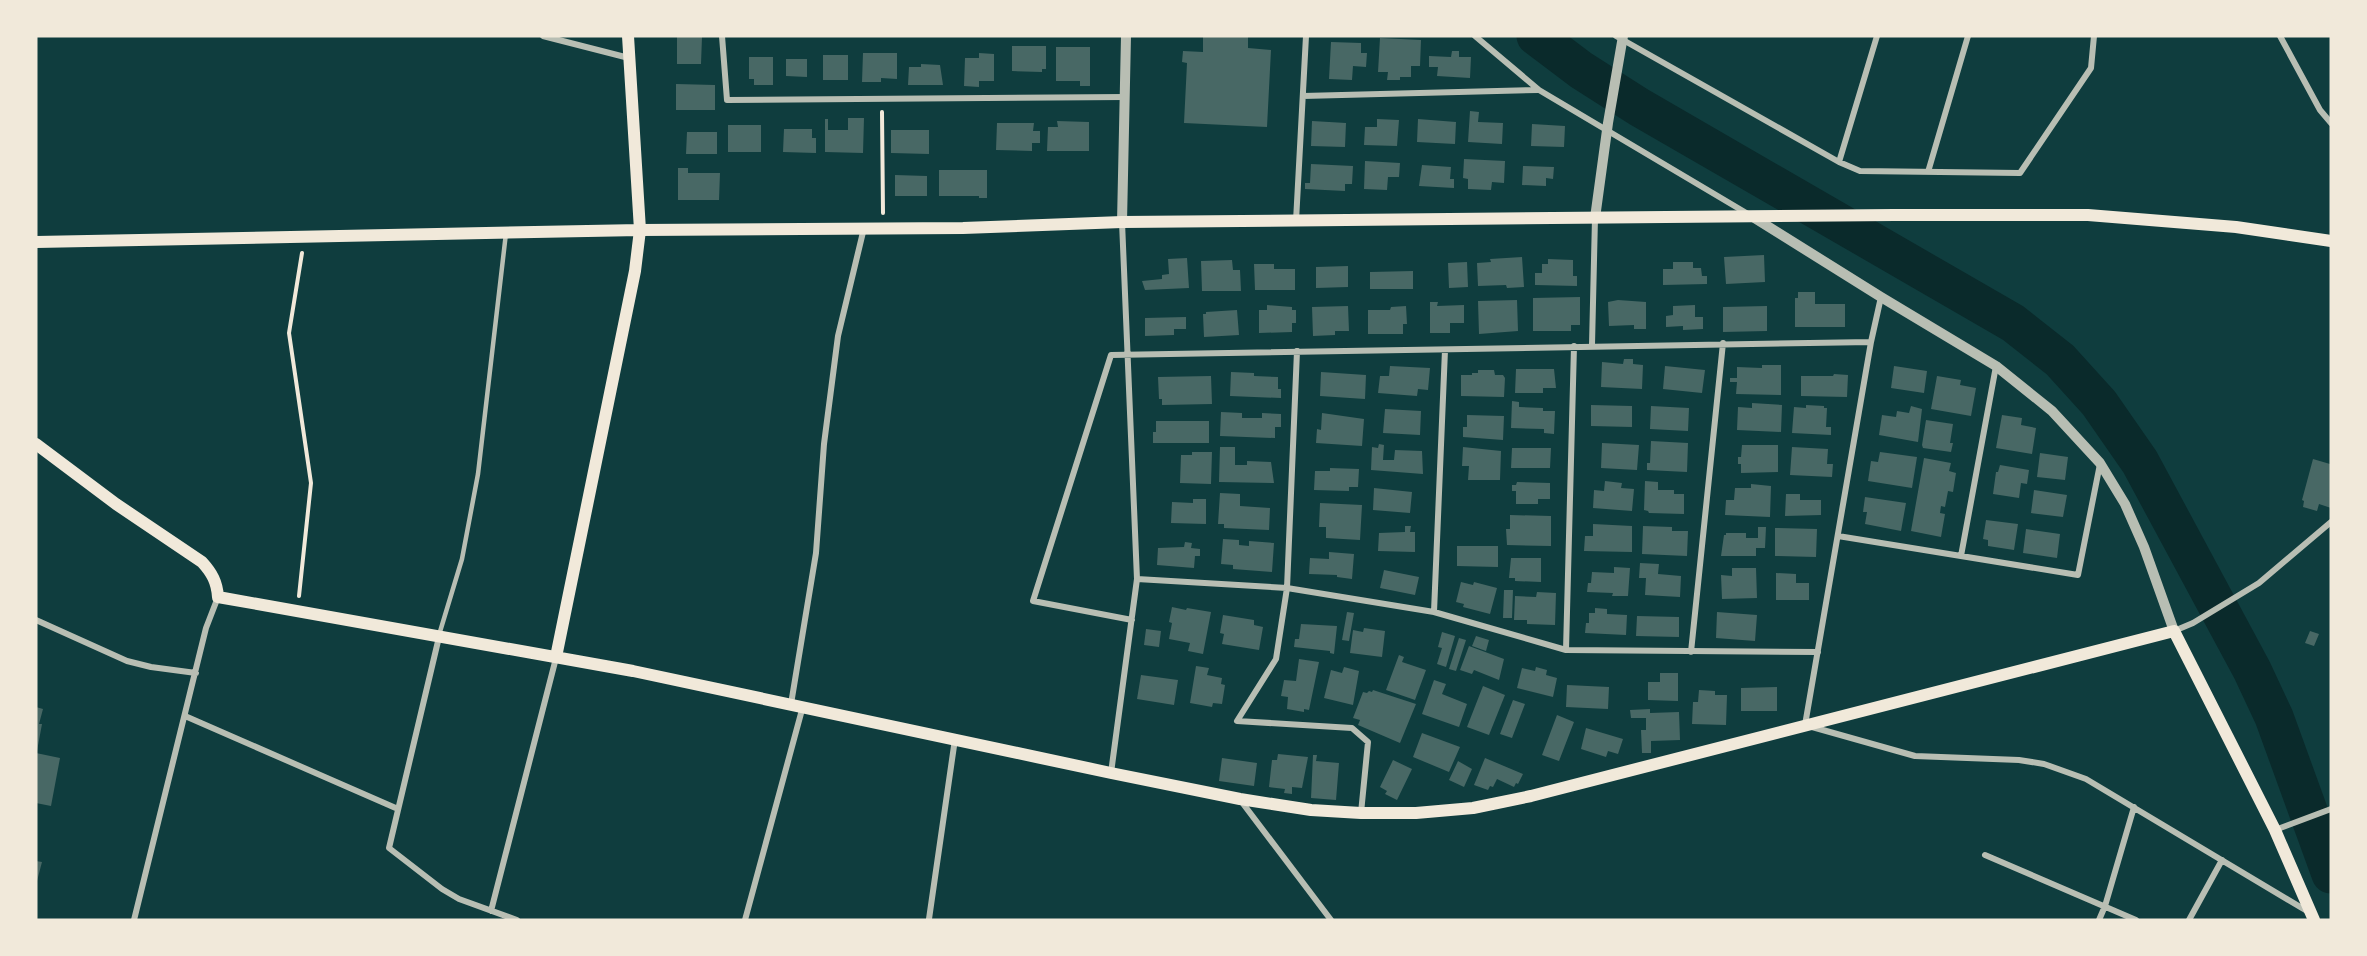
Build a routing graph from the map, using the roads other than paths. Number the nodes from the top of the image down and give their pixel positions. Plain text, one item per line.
1 (543, 36) edge
2 (628, 36) edge
3 (722, 36) edge
4 (1126, 36) edge
5 (1306, 36) edge
6 (1475, 36) edge
7 (1877, 36) edge
8 (1968, 36) edge
9 (2094, 36) edge
10 (2280, 36) edge
11 (1620, 38) edge
12 (629, 58) junction
13 (1539, 90) junction
14 (1304, 96) junction
15 (1125, 97) junction
16 (2331, 123) edge
17 (1608, 127) junction
18 (1839, 162) junction
19 (1928, 172) junction
20 (1754, 217) junction
21 (1595, 218) junction
22 (1296, 221) junction
23 (1122, 222) junction
24 (864, 228) junction
25 (640, 230) junction
26 (506, 233) junction
27 (2331, 241) edge
28 (36, 242) edge
29 (1881, 297) junction
30 (1871, 342) junction
31 (1723, 343) junction
32 (1592, 345) junction
33 (1574, 346) junction
34 (1445, 350) junction
35 (1297, 351) junction
36 (1128, 353) junction
37 (1996, 366) junction
38 (36, 444) edge
39 (2100, 463) junction
40 (2331, 522) edge
41 (1838, 536) junction
42 (1961, 556) junction
43 (1137, 579) junction
44 (1287, 588) junction
45 (218, 597) junction
46 (1434, 612) junction
47 (36, 620) edge
48 (1132, 620) junction
49 (2174, 631) junction
50 (439, 637) junction
51 (1566, 650) junction
52 (1691, 652) junction
53 (1818, 652) junction
54 (556, 657) junction
55 (195, 673) junction
56 (797, 705) junction
57 (185, 716) junction
58 (1805, 725) junction
59 (955, 739) junction
60 (1111, 772) junction
61 (1240, 798) junction
62 (2134, 807) junction
63 (398, 809) junction
64 (2331, 809) edge
65 (1361, 813) junction
66 (2281, 828) junction
67 (1985, 855) dead end
68 (2222, 860) junction
69 (2106, 906) junction
70 (491, 911) junction
71 (2313, 917) edge
72 (929, 919) edge
73 (134, 920) edge
74 (516, 920) edge
75 (745, 920) edge
76 (1331, 920) edge
77 (2099, 920) edge
78 (2136, 920) edge
79 (2189, 920) edge

1 - 12 street
2 - 12 main road
3 - 15 street
4 - 15 street
5 - 14 street
6 - 13 street
7 - 18 street
8 - 19 street
9 - 19 street
10 - 16 street
11 - 17 street
11 - 18 street
12 - 25 main road
13 - 14 street
13 - 17 street
14 - 22 street
15 - 23 street
17 - 20 street
17 - 21 street
18 - 19 street
20 - 21 main road
20 - 27 main road
20 - 29 street
21 - 22 main road
21 - 32 street
22 - 23 main road
23 - 24 main road
23 - 36 street
24 - 25 main road
24 - 56 street
25 - 26 main road
25 - 54 main road
26 - 28 main road
26 - 50 lane
29 - 30 street
29 - 37 street
30 - 31 street
30 - 41 street
31 - 32 street
31 - 52 street
32 - 33 street
33 - 34 street
33 - 51 street
34 - 35 street
34 - 46 street
35 - 36 street
35 - 44 street
36 - 43 street
36 - 48 street
37 - 39 street
37 - 42 street
38 - 45 main road
39 - 42 street
39 - 49 street
40 - 49 street
41 - 42 street
41 - 53 street
43 - 44 street
43 - 48 street
44 - 46 street
44 - 65 street
45 - 50 main road
45 - 55 street
46 - 51 street
47 - 55 street
48 - 60 street
49 - 58 main road
49 - 66 main road
50 - 54 main road
50 - 63 street
51 - 52 street
52 - 53 street
53 - 58 street
54 - 56 main road
54 - 70 street
55 - 57 street
56 - 59 main road
56 - 75 street
57 - 63 street
57 - 73 street
58 - 62 street
58 - 65 main road
59 - 60 main road
59 - 72 street
60 - 61 main road
61 - 65 main road
61 - 76 street
62 - 68 street
62 - 69 street
63 - 70 street
64 - 66 street
66 - 71 main road
67 - 69 street
68 - 71 street
68 - 79 street
69 - 77 street
69 - 78 street
70 - 74 street

